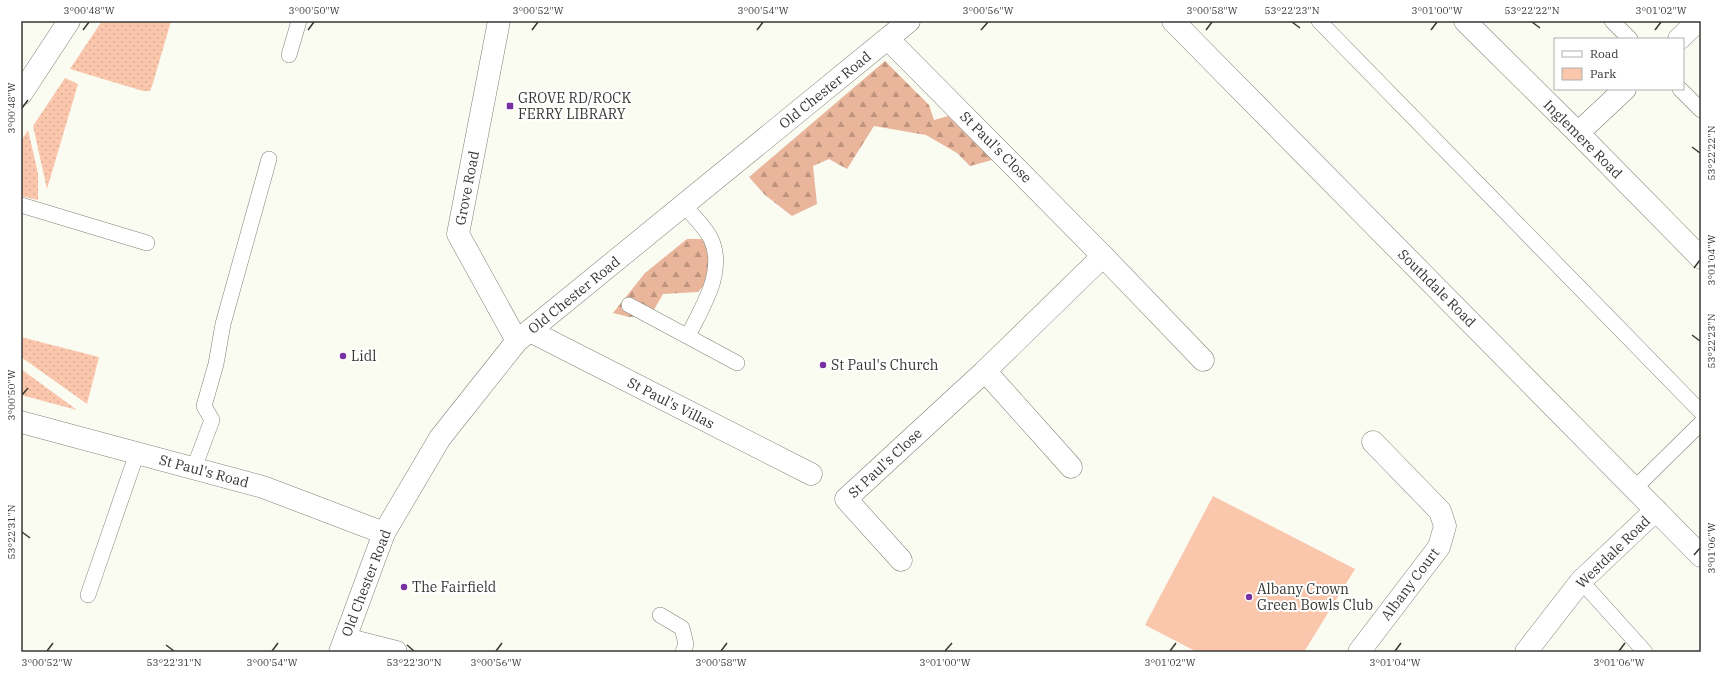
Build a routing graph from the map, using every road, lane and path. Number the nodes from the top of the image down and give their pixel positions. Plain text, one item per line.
1 (299, 21) edge
2 (499, 21) edge
3 (909, 21) edge
4 (1319, 21) edge
5 (1464, 21) edge
6 (1612, 21) edge
7 (1698, 21) edge
8 (66, 22) edge
9 (1181, 24) edge
10 (1629, 38) edge
11 (1679, 38) edge
12 (888, 39) junction
13 (289, 55) dead end
14 (1624, 90) edge
15 (1681, 90) edge
16 (21, 94) edge
17 (1701, 110) edge
18 (1578, 133) junction
19 (269, 159) dead end
20 (21, 205) edge
21 (684, 205) junction
22 (147, 244) dead end
23 (1104, 256) junction
24 (1701, 258) edge
25 (629, 305) dead end
26 (524, 336) junction
27 (688, 336) junction
28 (1203, 360) dead end
29 (737, 363) dead end
30 (985, 371) junction
31 (1701, 412) edge
32 (21, 422) edge
33 (1701, 423) edge
34 (1373, 442) dead end
35 (137, 453) junction
36 (1071, 467) dead end
37 (194, 468) junction
38 (811, 474) dead end
39 (1635, 488) junction
40 (1656, 510) junction
41 (384, 532) junction
42 (1701, 556) edge
43 (901, 560) dead end
44 (1581, 581) junction
45 (88, 595) dead end
46 (660, 615) dead end
47 (343, 645) edge
48 (396, 652) edge
49 (683, 652) edge
50 (1359, 652) edge
51 (1526, 652) edge
52 (1645, 652) edge

1 - 13 lane
2 - 26 street, Grove Road
3 - 12 street, Old Chester Road
4 - 31 lane
5 - 18 street, Inglemere Road
6 - 10 lane
7 - 11 street
8 - 16 street
9 - 39 street, Southdale Road
12 - 21 street, Old Chester Road
12 - 23 street, St Paul's Close
14 - 18 street
15 - 17 lane
18 - 24 street, Inglemere Road
19 - 37 lane
20 - 22 lane
21 - 26 street, Old Chester Road
21 - 27 lane
23 - 28 street, St Paul's Close
23 - 30 street, St Paul's Close
25 - 27 lane
26 - 38 street, St Paul's Villas
26 - 41 street, Old Chester Road
27 - 29 lane
30 - 36 street
30 - 43 street, St Paul's Close
32 - 35 street, St Paul's Road
33 - 39 lane
34 - 50 street, Albany Court
35 - 37 street, St Paul's Road
35 - 45 lane
37 - 41 street, St Paul's Road
39 - 40 street, Southdale Road
40 - 42 street, Southdale Road
40 - 44 street, Westdale Road
41 - 47 street, Old Chester Road
44 - 51 street, Westdale Road
44 - 52 lane
46 - 49 lane
47 - 48 street

